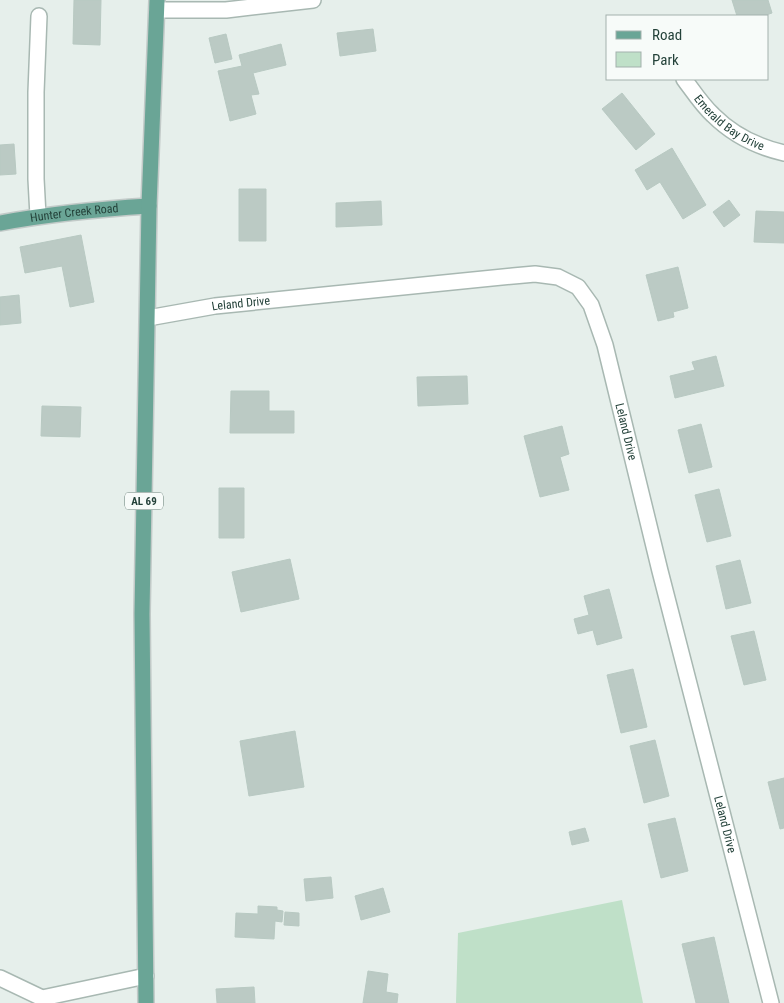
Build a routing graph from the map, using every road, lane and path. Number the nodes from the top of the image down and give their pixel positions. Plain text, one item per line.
1 (313, 0) edge
2 (157, 5) edge
3 (39, 16) dead end
4 (685, 80) edge
5 (784, 153) edge
6 (149, 206) junction
7 (38, 216) junction
8 (0, 223) edge
9 (148, 318) junction
10 (146, 976) junction
11 (0, 978) edge
12 (146, 1003) edge
13 (771, 1003) edge

1 - 2 street
2 - 6 main road, AL 69
3 - 7 street
4 - 5 street, Emerald Bay Drive
6 - 7 main road, Hunter Creek Road
6 - 9 main road, AL 69
7 - 8 main road, Hunter Creek Road
9 - 10 main road, AL 69
9 - 13 street, Leland Drive
10 - 11 street
10 - 12 main road, AL 69

